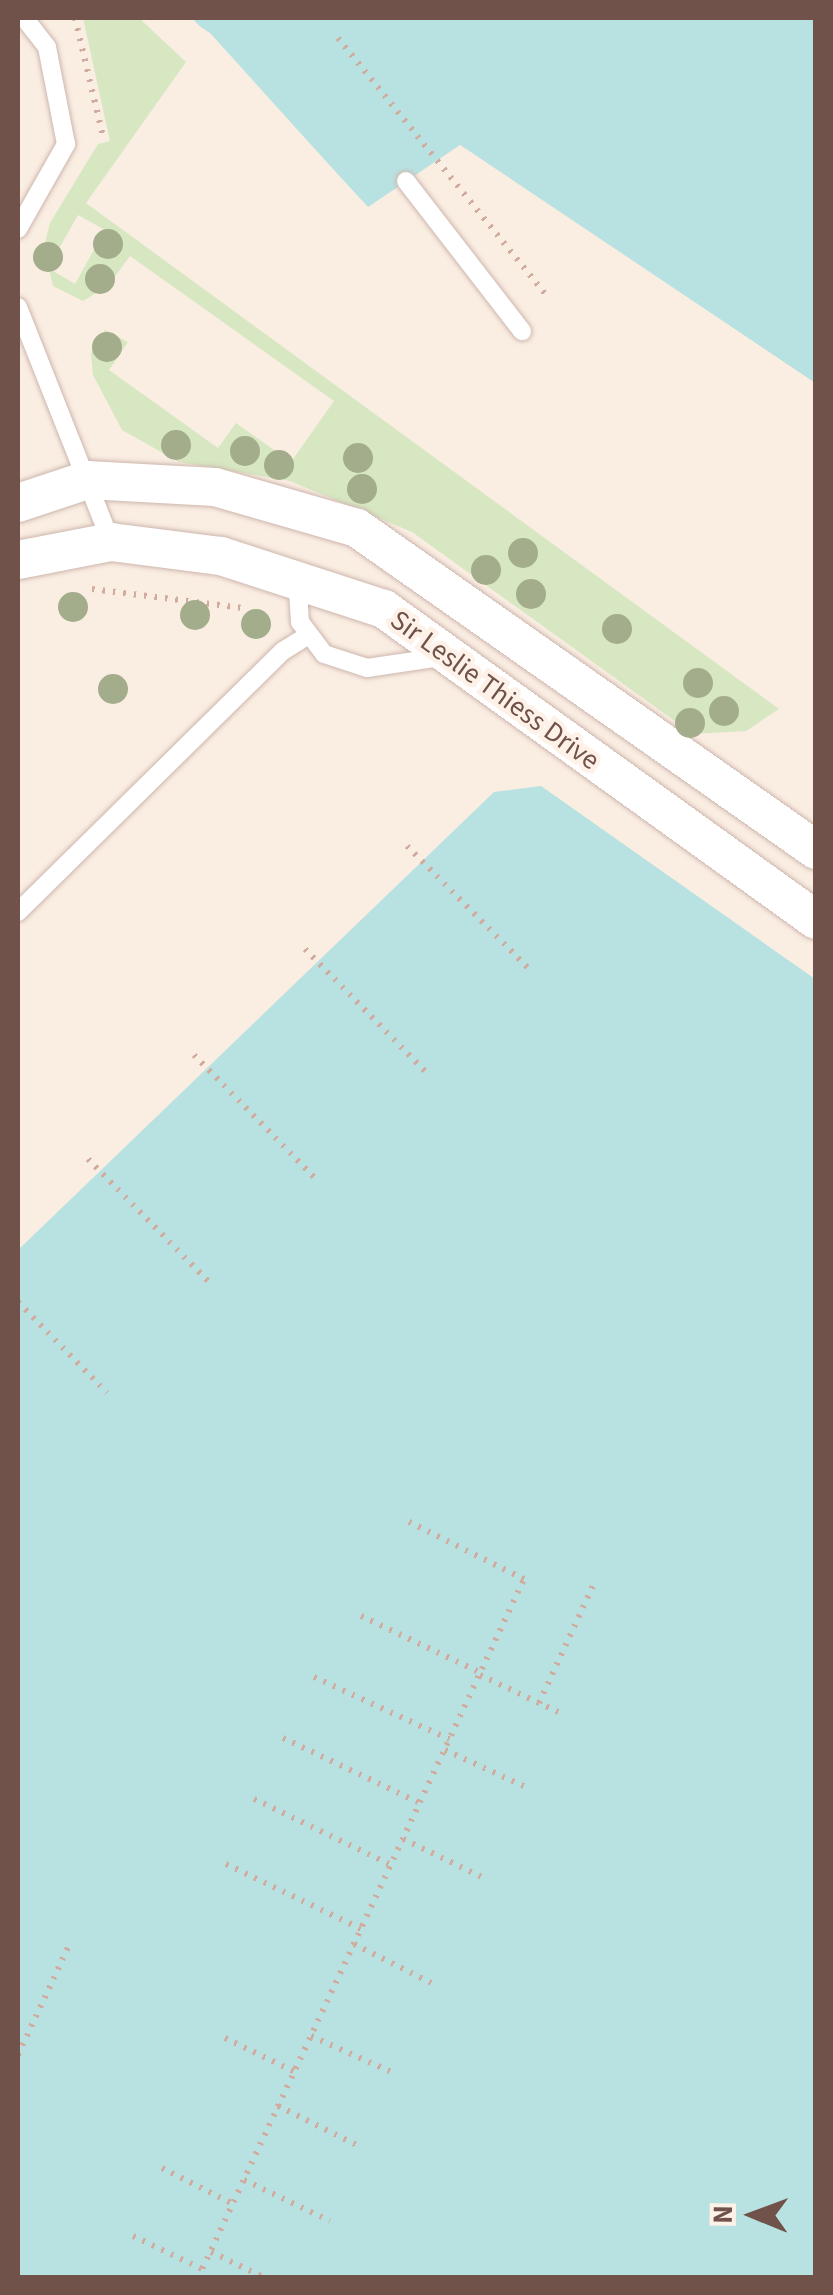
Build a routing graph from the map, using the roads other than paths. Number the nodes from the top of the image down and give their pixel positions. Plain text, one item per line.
1 (24, 18) edge
2 (406, 182) dead end
3 (18, 229) edge
4 (18, 307) edge
5 (522, 331) dead end
6 (87, 480) junction
7 (18, 503) edge
8 (111, 542) junction
9 (18, 560) edge
10 (297, 577) junction
11 (302, 629) junction
12 (448, 656) junction
13 (816, 850) edge
14 (18, 912) edge
15 (816, 920) edge

1 - 3 lane
2 - 5 lane
4 - 6 lane
6 - 7 street, Sir Leslie Thiess Drive
6 - 8 lane
6 - 13 street, Sir Leslie Thiess Drive
8 - 9 street, Sir Leslie Thiess Drive
8 - 10 street, Sir Leslie Thiess Drive
10 - 11 lane
10 - 12 street, Sir Leslie Thiess Drive
11 - 12 lane
11 - 14 lane
12 - 15 street, Sir Leslie Thiess Drive

